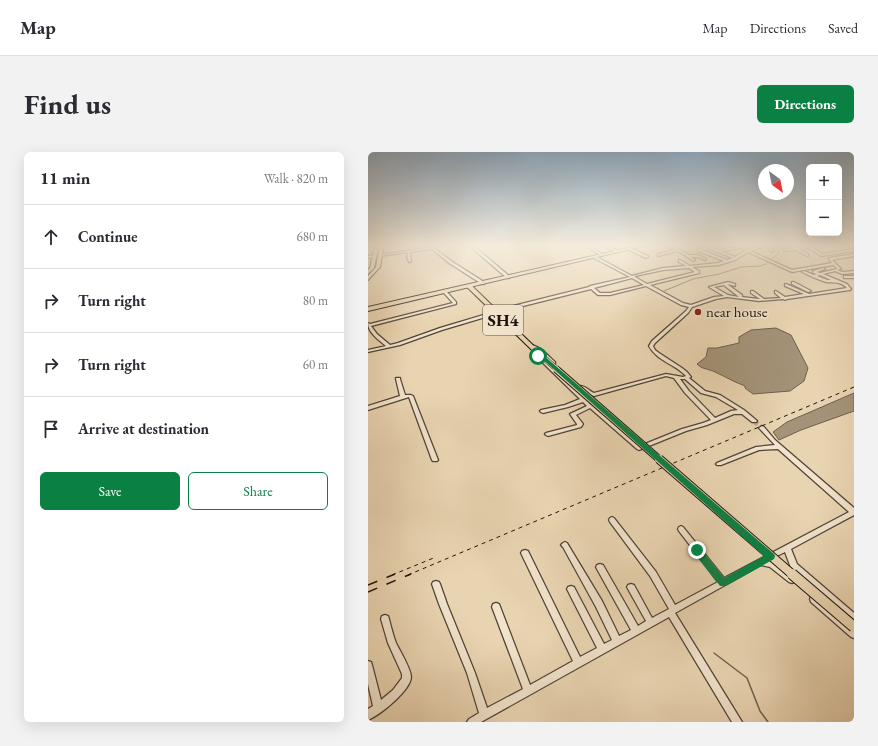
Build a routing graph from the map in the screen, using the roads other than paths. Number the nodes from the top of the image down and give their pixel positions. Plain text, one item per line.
1 (465, 272) edge
2 (502, 272) edge
3 (531, 272) edge
4 (623, 272) edge
5 (654, 272) edge
6 (698, 272) edge
7 (804, 272) dead end
8 (815, 272) edge
9 (832, 272) edge
10 (840, 272) edge
11 (854, 272) edge
12 (821, 275) junction
13 (814, 276) junction
14 (508, 277) junction
15 (634, 277) junction
16 (844, 277) dead end
17 (854, 277) edge
18 (837, 281) junction
19 (483, 283) junction
20 (793, 283) dead end
21 (648, 284) junction
22 (724, 284) junction
23 (734, 285) dead end
24 (786, 285) dead end
25 (469, 286) junction
26 (592, 287) junction
27 (849, 288) junction
28 (854, 290) edge
29 (445, 292) junction
30 (752, 292) dead end
31 (776, 292) dead end
32 (809, 295) junction
33 (816, 295) junction
34 (727, 296) junction
35 (741, 297) junction
36 (785, 299) junction
37 (764, 300) junction
38 (691, 306) junction
39 (368, 310) edge
40 (497, 313) junction
41 (368, 324) edge
42 (389, 346) junction
43 (536, 350) junction
44 (368, 351) edge
45 (676, 377) junction
46 (686, 378) junction
47 (398, 379) dead end
48 (593, 395) junction
49 (403, 397) junction
50 (584, 400) junction
51 (590, 405) junction
52 (368, 408) edge
53 (543, 411) dead end
54 (742, 411) junction
55 (714, 420) junction
56 (754, 421) tunnel mouth
57 (762, 428) tunnel mouth
58 (548, 434) dead end
59 (779, 447) junction
60 (435, 460) dead end
61 (719, 464) dead end
62 (854, 512) edge
63 (612, 520) dead end
64 (681, 529) dead end
65 (565, 546) dead end
66 (787, 548) junction
67 (525, 553) dead end
68 (771, 556) junction
69 (761, 562) junction
70 (600, 567) dead end
71 (723, 583) junction
72 (436, 584) dead end
73 (631, 587) dead end
74 (570, 589) dead end
75 (496, 607) dead end
76 (672, 611) junction
77 (854, 618) edge
78 (385, 619) dead end
79 (651, 623) junction
80 (854, 627) edge
81 (636, 631) junction
82 (854, 634) edge
83 (617, 642) junction
84 (602, 650) junction
85 (578, 663) junction
86 (368, 666) edge
87 (528, 691) junction
88 (378, 708) junction
89 (484, 715) junction
90 (368, 716) edge
91 (472, 722) edge
92 (737, 722) edge

1 - 19 street
2 - 14 street
3 - 14 highway
4 - 15 street
5 - 15 street
6 - 21 street
7 - 13 street
8 - 12 street
9 - 12 street
10 - 11 street
12 - 13 street
12 - 18 street
13 - 18 street
14 - 19 highway
15 - 21 street
15 - 26 street
16 - 17 street
18 - 27 street
19 - 25 highway
20 - 33 street
21 - 26 street
21 - 38 street
22 - 23 street
22 - 34 street
22 - 35 street
24 - 32 street
25 - 29 highway
25 - 40 main road, SH4
26 - 40 street
27 - 28 street
27 - 33 street
29 - 39 highway
29 - 41 street
30 - 37 street
31 - 36 street
32 - 33 street
32 - 36 street
34 - 35 street
34 - 38 street
35 - 37 street
36 - 37 street
38 - 46 street
40 - 42 street
40 - 43 main road, SH4
41 - 42 street
42 - 44 street
43 - 48 street
43 - 50 street
43 - 68 main road, SH4, bridge
45 - 46 street
45 - 48 street
45 - 55 street
46 - 54 street
47 - 49 street
48 - 50 street
49 - 52 street
49 - 60 street
50 - 51 street
50 - 53 street
51 - 55 street
51 - 58 street
54 - 55 street
54 - 56 street
57 - 59 street
59 - 61 street
59 - 62 street
62 - 66 street
63 - 76 street
64 - 71 street
65 - 83 street
66 - 68 street
66 - 77 street
67 - 85 street
68 - 69 street
68 - 80 main road, SH4, bridge
69 - 71 street
69 - 82 street
70 - 81 street
71 - 76 street
72 - 89 street
73 - 79 street
74 - 84 street
75 - 87 street
76 - 79 street
76 - 92 street
78 - 88 street
79 - 81 street
81 - 83 street
83 - 84 street
84 - 85 street
85 - 87 street
86 - 88 street
87 - 89 street
88 - 90 street
89 - 91 street

